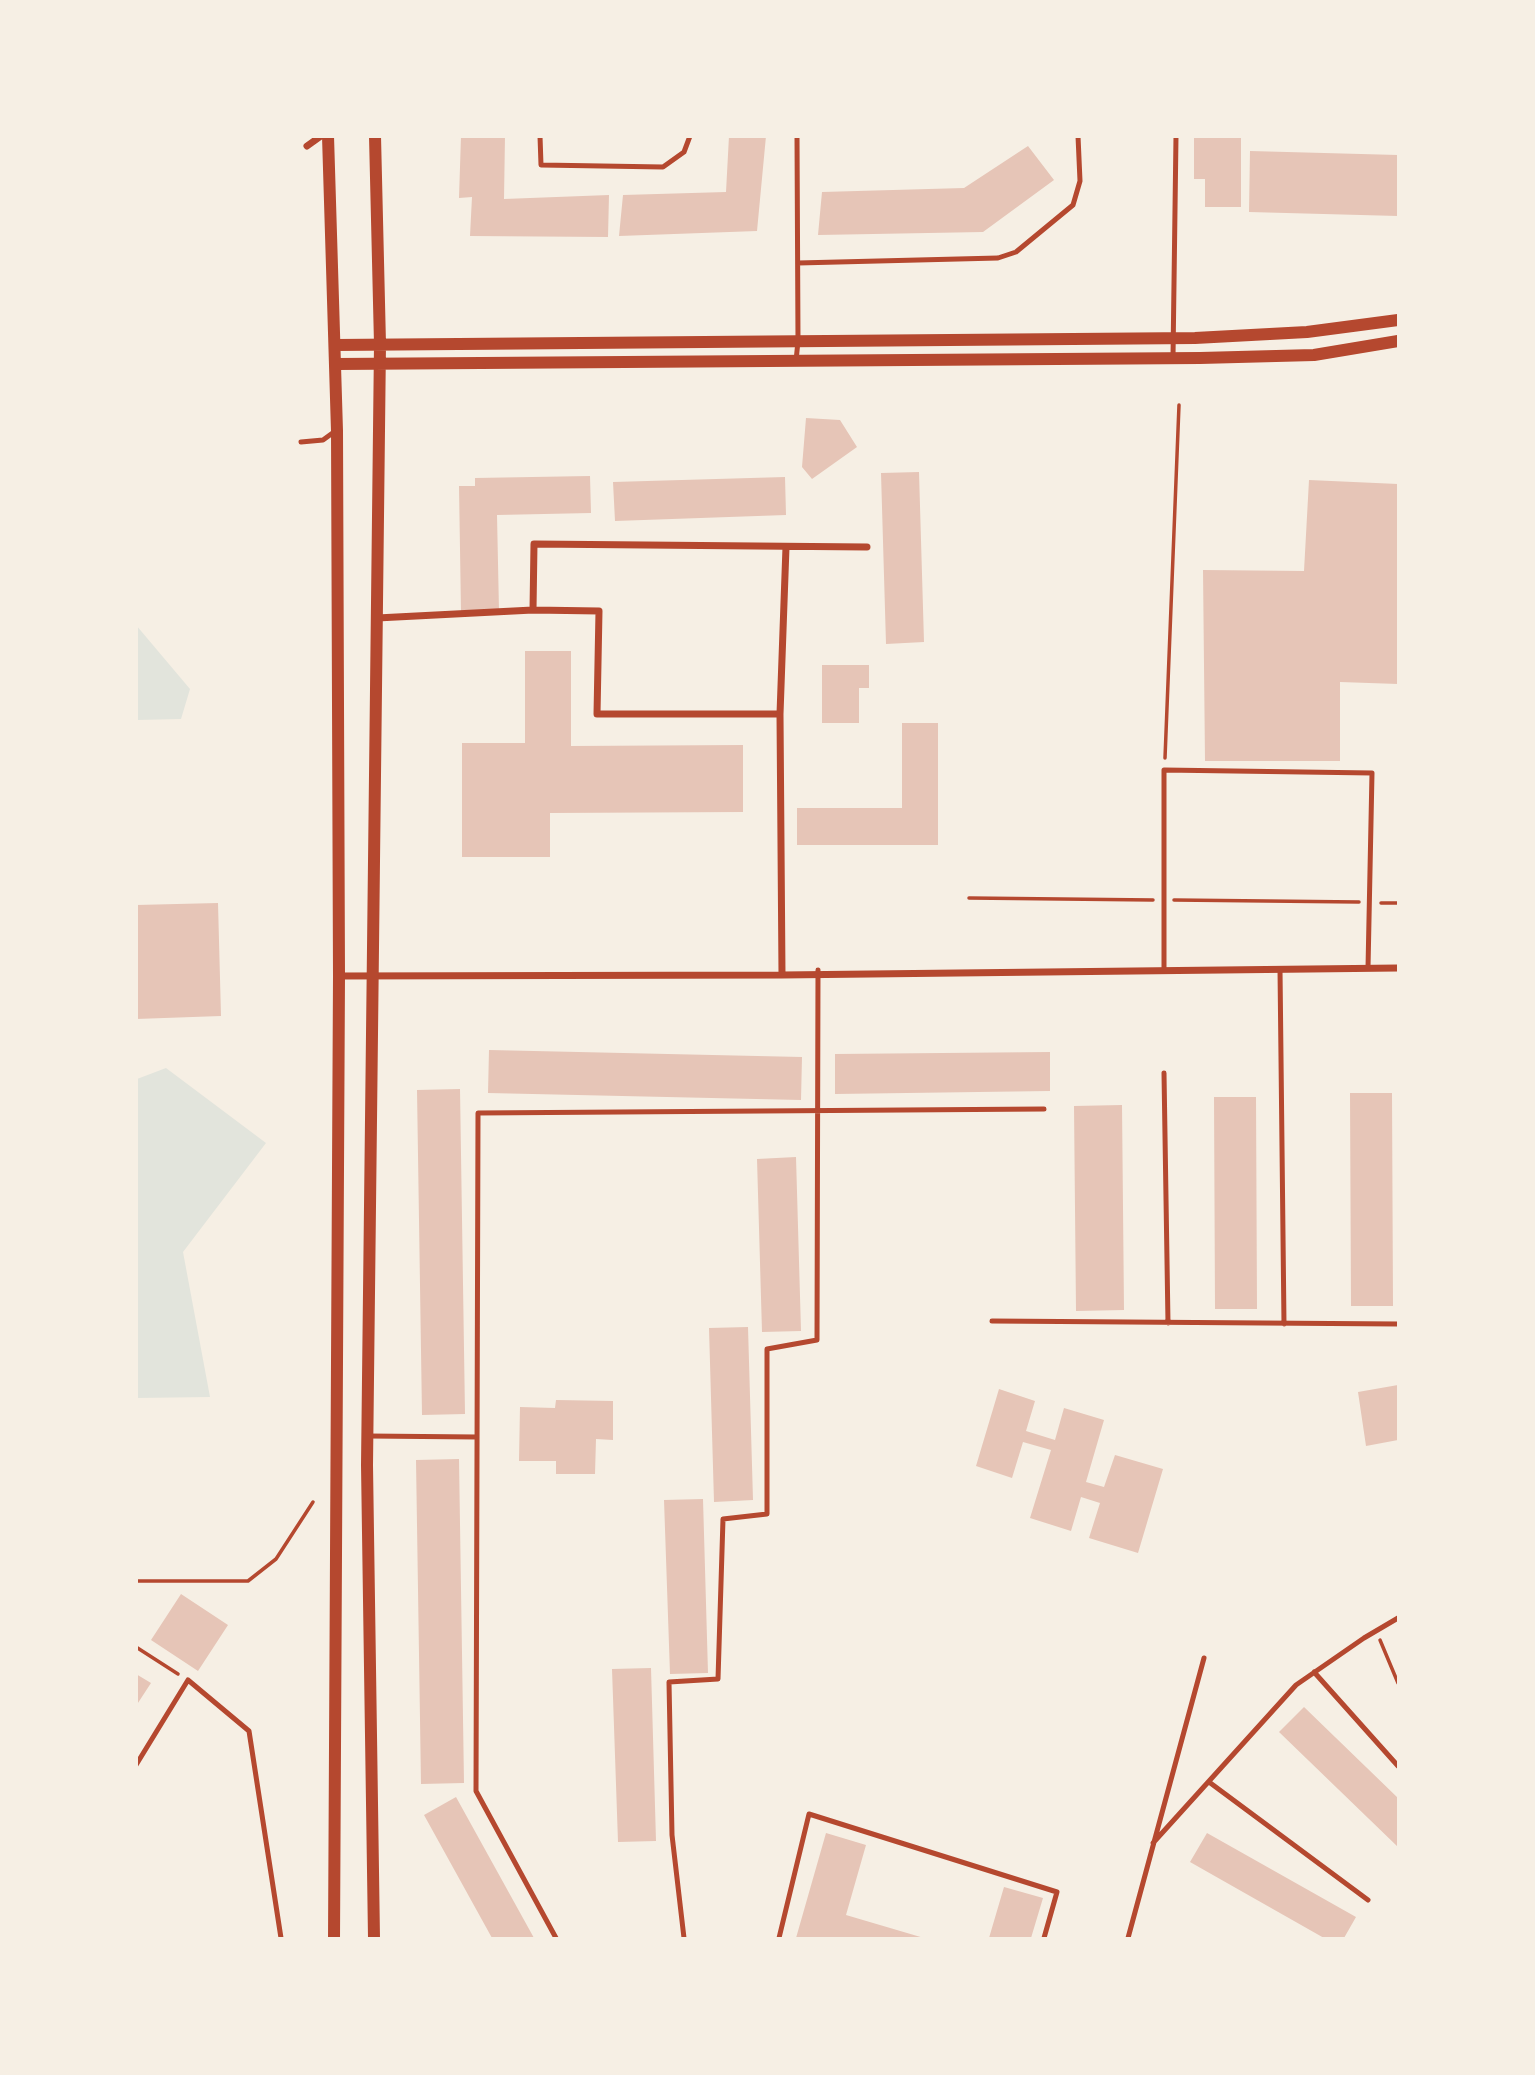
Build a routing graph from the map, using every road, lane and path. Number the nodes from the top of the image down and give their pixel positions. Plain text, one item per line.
1 (321, 136) edge
2 (328, 136) edge
3 (375, 136) edge
4 (540, 136) edge
5 (690, 136) edge
6 (797, 136) edge
7 (1078, 136) edge
8 (1175, 136) edge
9 (306, 146) dead end
10 (798, 263) junction
11 (1398, 320) edge
12 (1173, 338) junction
13 (798, 341) junction
14 (1398, 341) edge
15 (380, 344) junction
16 (336, 345) junction
17 (1173, 358) junction
18 (796, 361) junction
19 (337, 364) junction
20 (379, 364) junction
21 (1179, 405) dead end
22 (337, 431) junction
23 (301, 442) dead end
24 (786, 547) junction
25 (866, 547) dead end
26 (533, 610) junction
27 (377, 618) junction
28 (780, 714) junction
29 (1164, 770) junction
30 (969, 898) dead end
31 (1164, 900) junction
32 (1369, 902) junction
33 (1398, 903) edge
34 (1368, 968) junction
35 (1398, 968) edge
36 (1280, 969) junction
37 (1164, 971) junction
38 (818, 972) junction
39 (782, 975) junction
40 (339, 976) junction
41 (374, 977) junction
42 (1164, 1073) dead end
43 (1044, 1109) dead end
44 (818, 1111) junction
45 (992, 1321) dead end
46 (1168, 1323) junction
47 (1284, 1324) junction
48 (1398, 1324) edge
49 (368, 1436) junction
50 (477, 1437) junction
51 (313, 1502) dead end
52 (136, 1581) edge
53 (1398, 1618) edge
54 (1376, 1631) junction
55 (136, 1647) edge
56 (1204, 1658) dead end
57 (1314, 1672) junction
58 (188, 1680) junction
59 (1398, 1683) edge
60 (136, 1765) edge
61 (1398, 1766) edge
62 (1209, 1782) junction
63 (1153, 1843) junction
64 (1368, 1900) dead end
65 (281, 1938) edge
66 (334, 1938) edge
67 (374, 1938) edge
68 (556, 1938) edge
69 (684, 1938) edge
70 (779, 1938) edge
71 (1044, 1938) edge
72 (1128, 1938) edge

1 - 9 street
2 - 16 street
3 - 15 street
4 - 5 lane
6 - 10 lane
7 - 10 lane
8 - 12 lane
10 - 13 lane
11 - 12 street
12 - 13 street
12 - 17 lane
13 - 15 street
13 - 18 lane
14 - 17 street
15 - 16 street
15 - 20 street
16 - 19 street
17 - 18 street
18 - 20 street
19 - 20 street
19 - 22 street
20 - 27 street
21 - 29 path
22 - 23 lane
22 - 40 street
24 - 25 street
24 - 26 street
24 - 28 street
26 - 27 street
26 - 28 street
27 - 41 street
28 - 39 street
29 - 31 lane
29 - 32 lane
30 - 31 path
31 - 32 path
31 - 37 lane
32 - 33 path
32 - 34 lane
34 - 35 street
34 - 36 street
36 - 37 street
36 - 47 lane
37 - 38 street
38 - 39 street
38 - 44 lane
39 - 41 street
40 - 41 street
40 - 66 street
41 - 49 street
42 - 46 lane
43 - 44 lane
44 - 50 lane
44 - 69 lane
45 - 46 lane
46 - 47 lane
47 - 48 lane
49 - 50 lane
49 - 67 street
50 - 68 lane
51 - 52 path
53 - 54 lane
54 - 57 lane
54 - 59 path
55 - 58 path
56 - 63 lane
57 - 61 lane
57 - 62 lane
58 - 60 lane
58 - 65 lane
62 - 63 lane
62 - 64 lane
63 - 72 lane
70 - 71 lane

